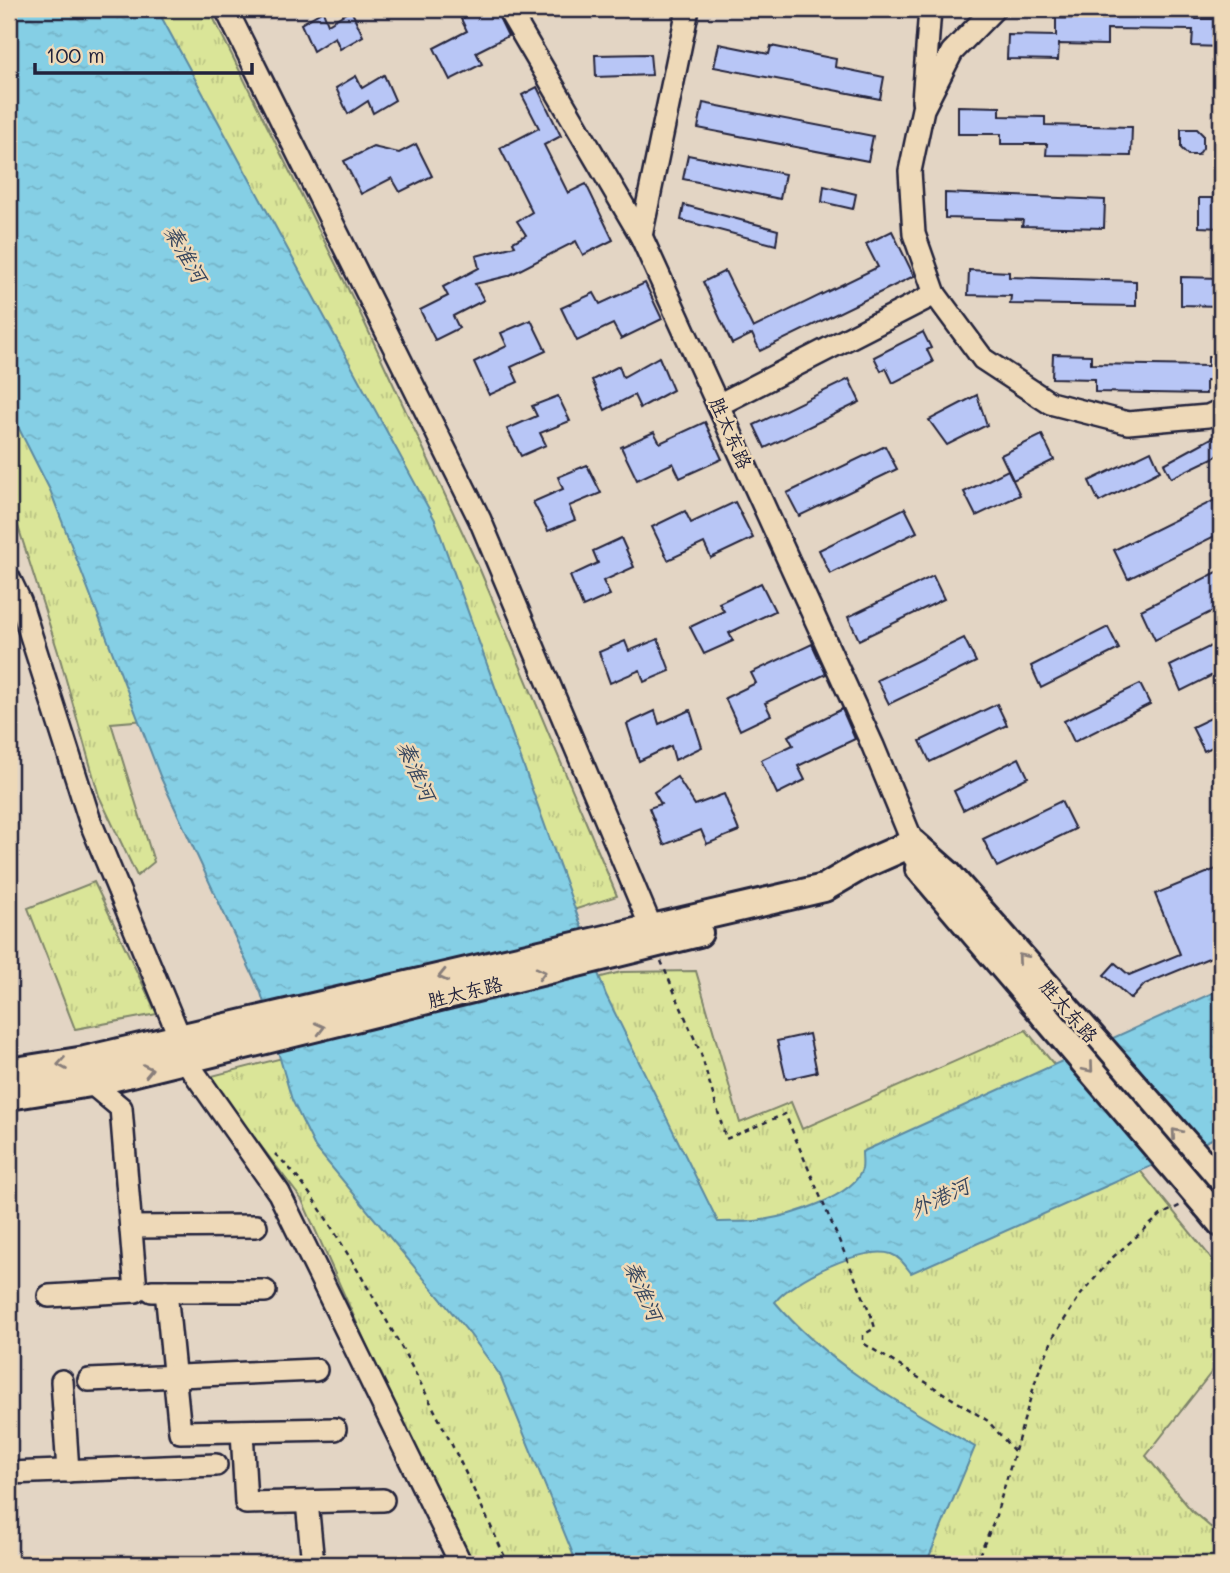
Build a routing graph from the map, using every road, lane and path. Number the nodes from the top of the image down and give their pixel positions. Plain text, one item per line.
1 (226, 9) edge
2 (509, 9) edge
3 (688, 9) edge
4 (930, 9) edge
5 (994, 9) edge
6 (923, 108) junction
7 (641, 236) junction
8 (935, 294) junction
9 (718, 405) junction
10 (1221, 410) edge
11 (9, 578) edge
12 (914, 853) junction
13 (643, 939) junction
14 (1056, 1012) junction
15 (183, 1049) junction
16 (9, 1072) edge
17 (91, 1083) junction
18 (9, 1096) edge
19 (268, 1149) dead end
20 (1221, 1184) edge
21 (1161, 1215) dead end
22 (1214, 1215) edge
23 (256, 1226) dead end
24 (131, 1227) junction
25 (136, 1292) junction
26 (166, 1292) junction
27 (265, 1292) dead end
28 (49, 1296) dead end
29 (316, 1370) dead end
30 (174, 1377) junction
31 (89, 1380) dead end
32 (62, 1381) dead end
33 (335, 1429) dead end
34 (242, 1431) junction
35 (1015, 1452) junction
36 (216, 1465) dead end
37 (68, 1471) junction
38 (9, 1473) edge
39 (383, 1500) dead end
40 (307, 1502) junction
41 (313, 1564) edge
42 (461, 1564) edge
43 (508, 1564) edge
44 (975, 1564) edge

1 - 13 street
2 - 7 street, 胜太东路
3 - 7 street
4 - 6 street
5 - 6 street
6 - 8 street
7 - 9 street, 胜太东路
8 - 9 street
8 - 10 street
9 - 12 street, 胜太东路
11 - 15 street
12 - 13 main road, 胜太东路
12 - 14 main road, 胜太东路
13 - 15 main road, 胜太东路
13 - 35 path
20 -> 14 main road, 胜太东路
14 -> 22 main road, 胜太东路, bridge
15 -> 16 main road, 胜太东路
17 -> 15 main road, 胜太东路
15 - 42 street
17 - 18 main road, 胜太东路
17 - 24 street
19 - 43 path
21 - 35 path
23 - 24 street
24 - 25 street
25 - 26 street
25 - 28 street
26 - 27 street
26 - 30 street
29 - 30 street
30 - 31 street
30 - 34 street
32 - 37 street
33 - 34 street
34 - 40 street
35 - 44 path
36 - 37 street
37 - 38 street
39 - 40 street
40 - 41 street

